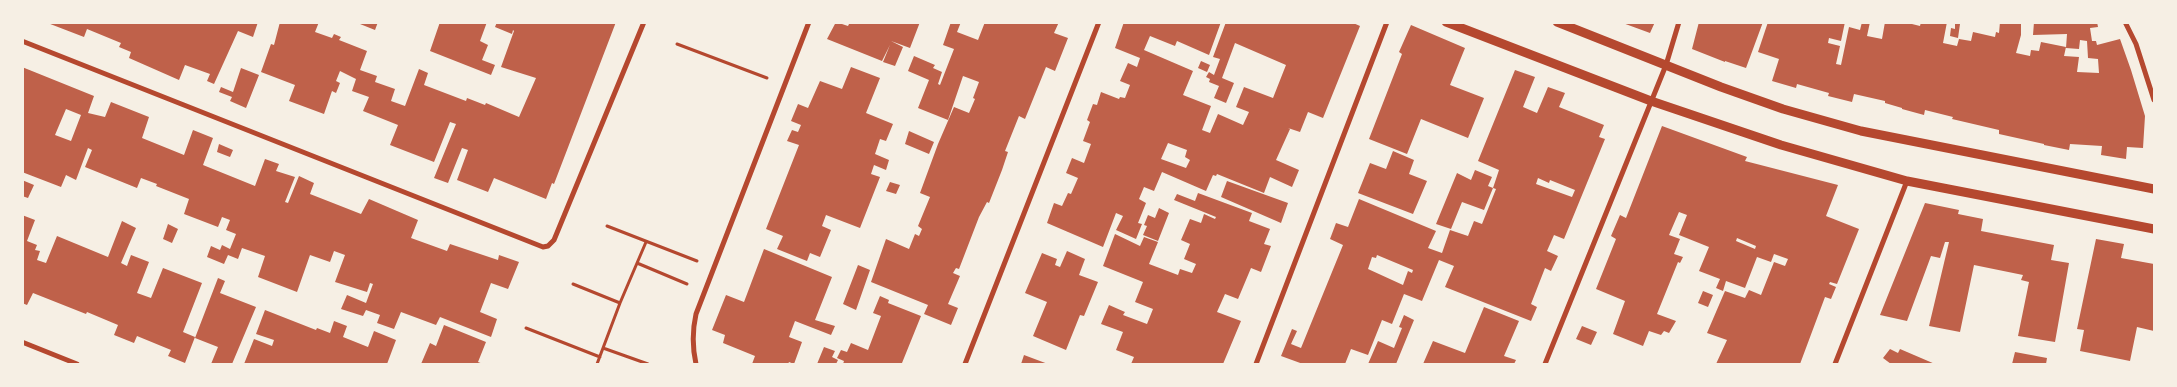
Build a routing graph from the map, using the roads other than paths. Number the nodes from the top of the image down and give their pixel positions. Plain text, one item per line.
1 (644, 22) edge
2 (809, 22) edge
3 (1099, 22) edge
4 (1387, 22) edge
5 (1446, 22) edge
6 (1557, 22) edge
7 (1679, 22) edge
8 (2125, 22) edge
9 (22, 42) edge
10 (1666, 65) junction
11 (2154, 100) edge
12 (1651, 101) junction
13 (1907, 181) junction
14 (2154, 190) edge
15 (2154, 229) edge
16 (22, 342) edge
17 (77, 364) edge
18 (696, 364) edge
19 (964, 364) edge
20 (1256, 364) edge
21 (1545, 364) edge
22 (1835, 364) edge

1 - 9 street
2 - 18 street
3 - 19 street
4 - 20 street
5 - 12 street
6 - 10 street
7 - 10 street
8 - 11 street
10 - 12 street
10 - 14 street
12 - 13 street
12 - 21 street
13 - 15 street
13 - 22 street
16 - 17 street

